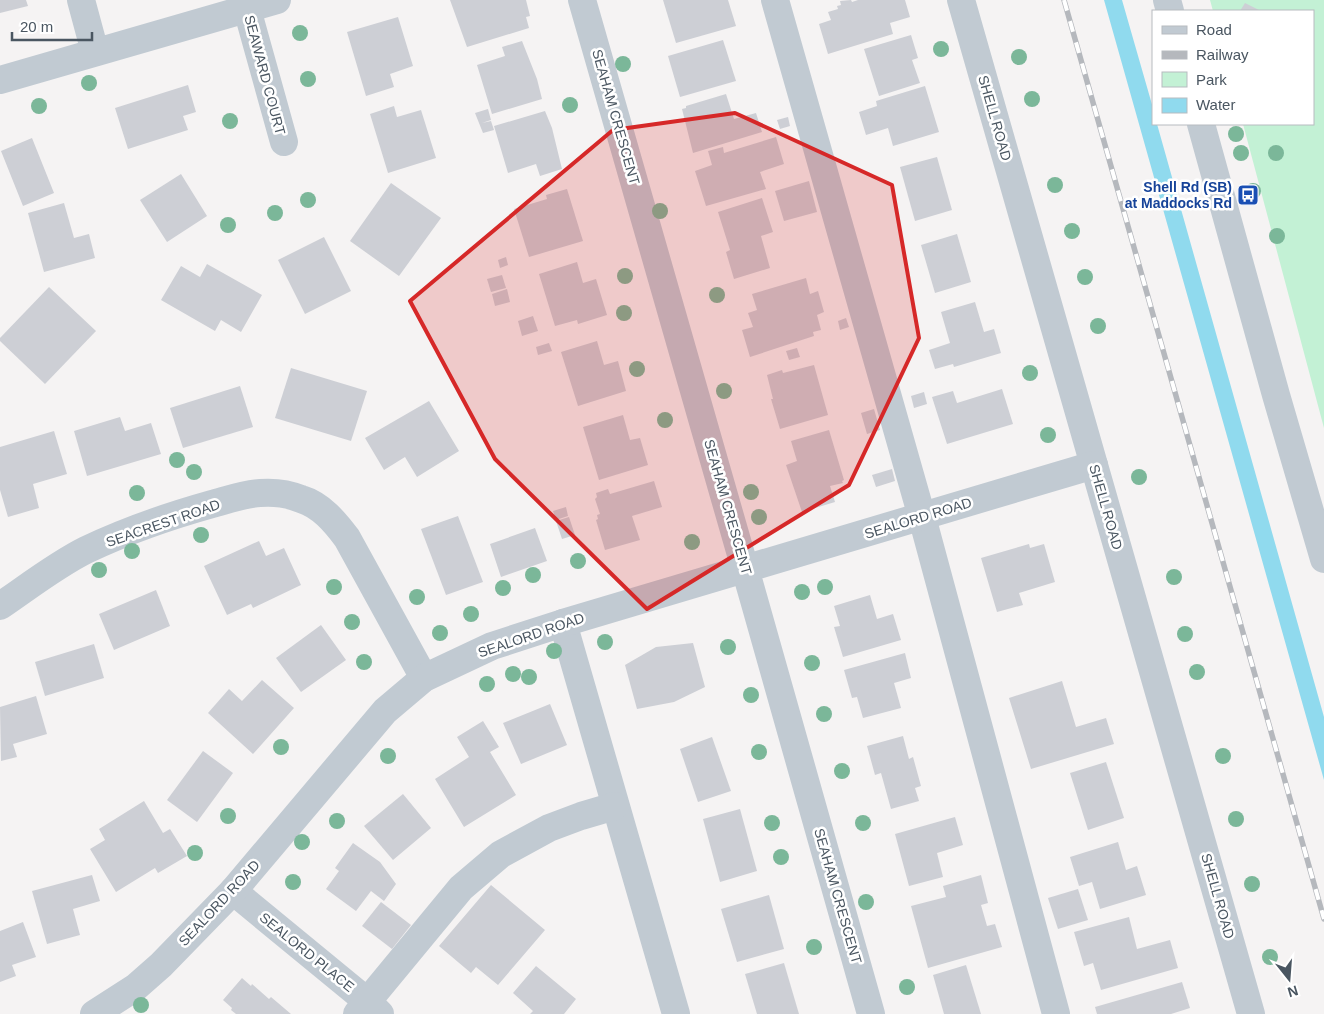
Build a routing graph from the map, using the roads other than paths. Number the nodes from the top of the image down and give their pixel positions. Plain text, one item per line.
1 (81, 0) edge
2 (276, 0) edge
3 (582, 0) edge
4 (775, 0) edge
5 (961, 0) edge
6 (247, 9) junction
7 (95, 52) junction
8 (0, 80) edge
9 (1201, 125) edge
10 (284, 142) dead end
11 (1094, 465) junction
12 (922, 517) junction
13 (1322, 545) edge
14 (746, 569) junction
15 (0, 606) edge
16 (563, 623) junction
17 (424, 678) junction
18 (615, 806) junction
19 (233, 890) junction
20 (368, 1010) edge
21 (94, 1014) edge
22 (676, 1014) edge
23 (871, 1014) edge
24 (1056, 1014) edge
25 (1251, 1014) edge

1 - 7 street
2 - 6 street
3 - 14 street, SEAHAM CRESCENT
4 - 12 street
5 - 11 street, SHELL ROAD
6 - 7 street
6 - 10 street, SEAWARD COURT
7 - 8 street
9 - 13 street
11 - 12 street, SEALORD ROAD
11 - 25 street, SHELL ROAD
12 - 14 street, SEALORD ROAD
12 - 24 street
14 - 16 street, SEALORD ROAD
14 - 23 street, SEAHAM CRESCENT
15 - 17 street, SEACREST ROAD
16 - 17 street, SEALORD ROAD
16 - 18 street
17 - 19 street, SEALORD ROAD
18 - 20 street
18 - 22 street
19 - 20 street, SEALORD PLACE
19 - 21 street, SEALORD ROAD

